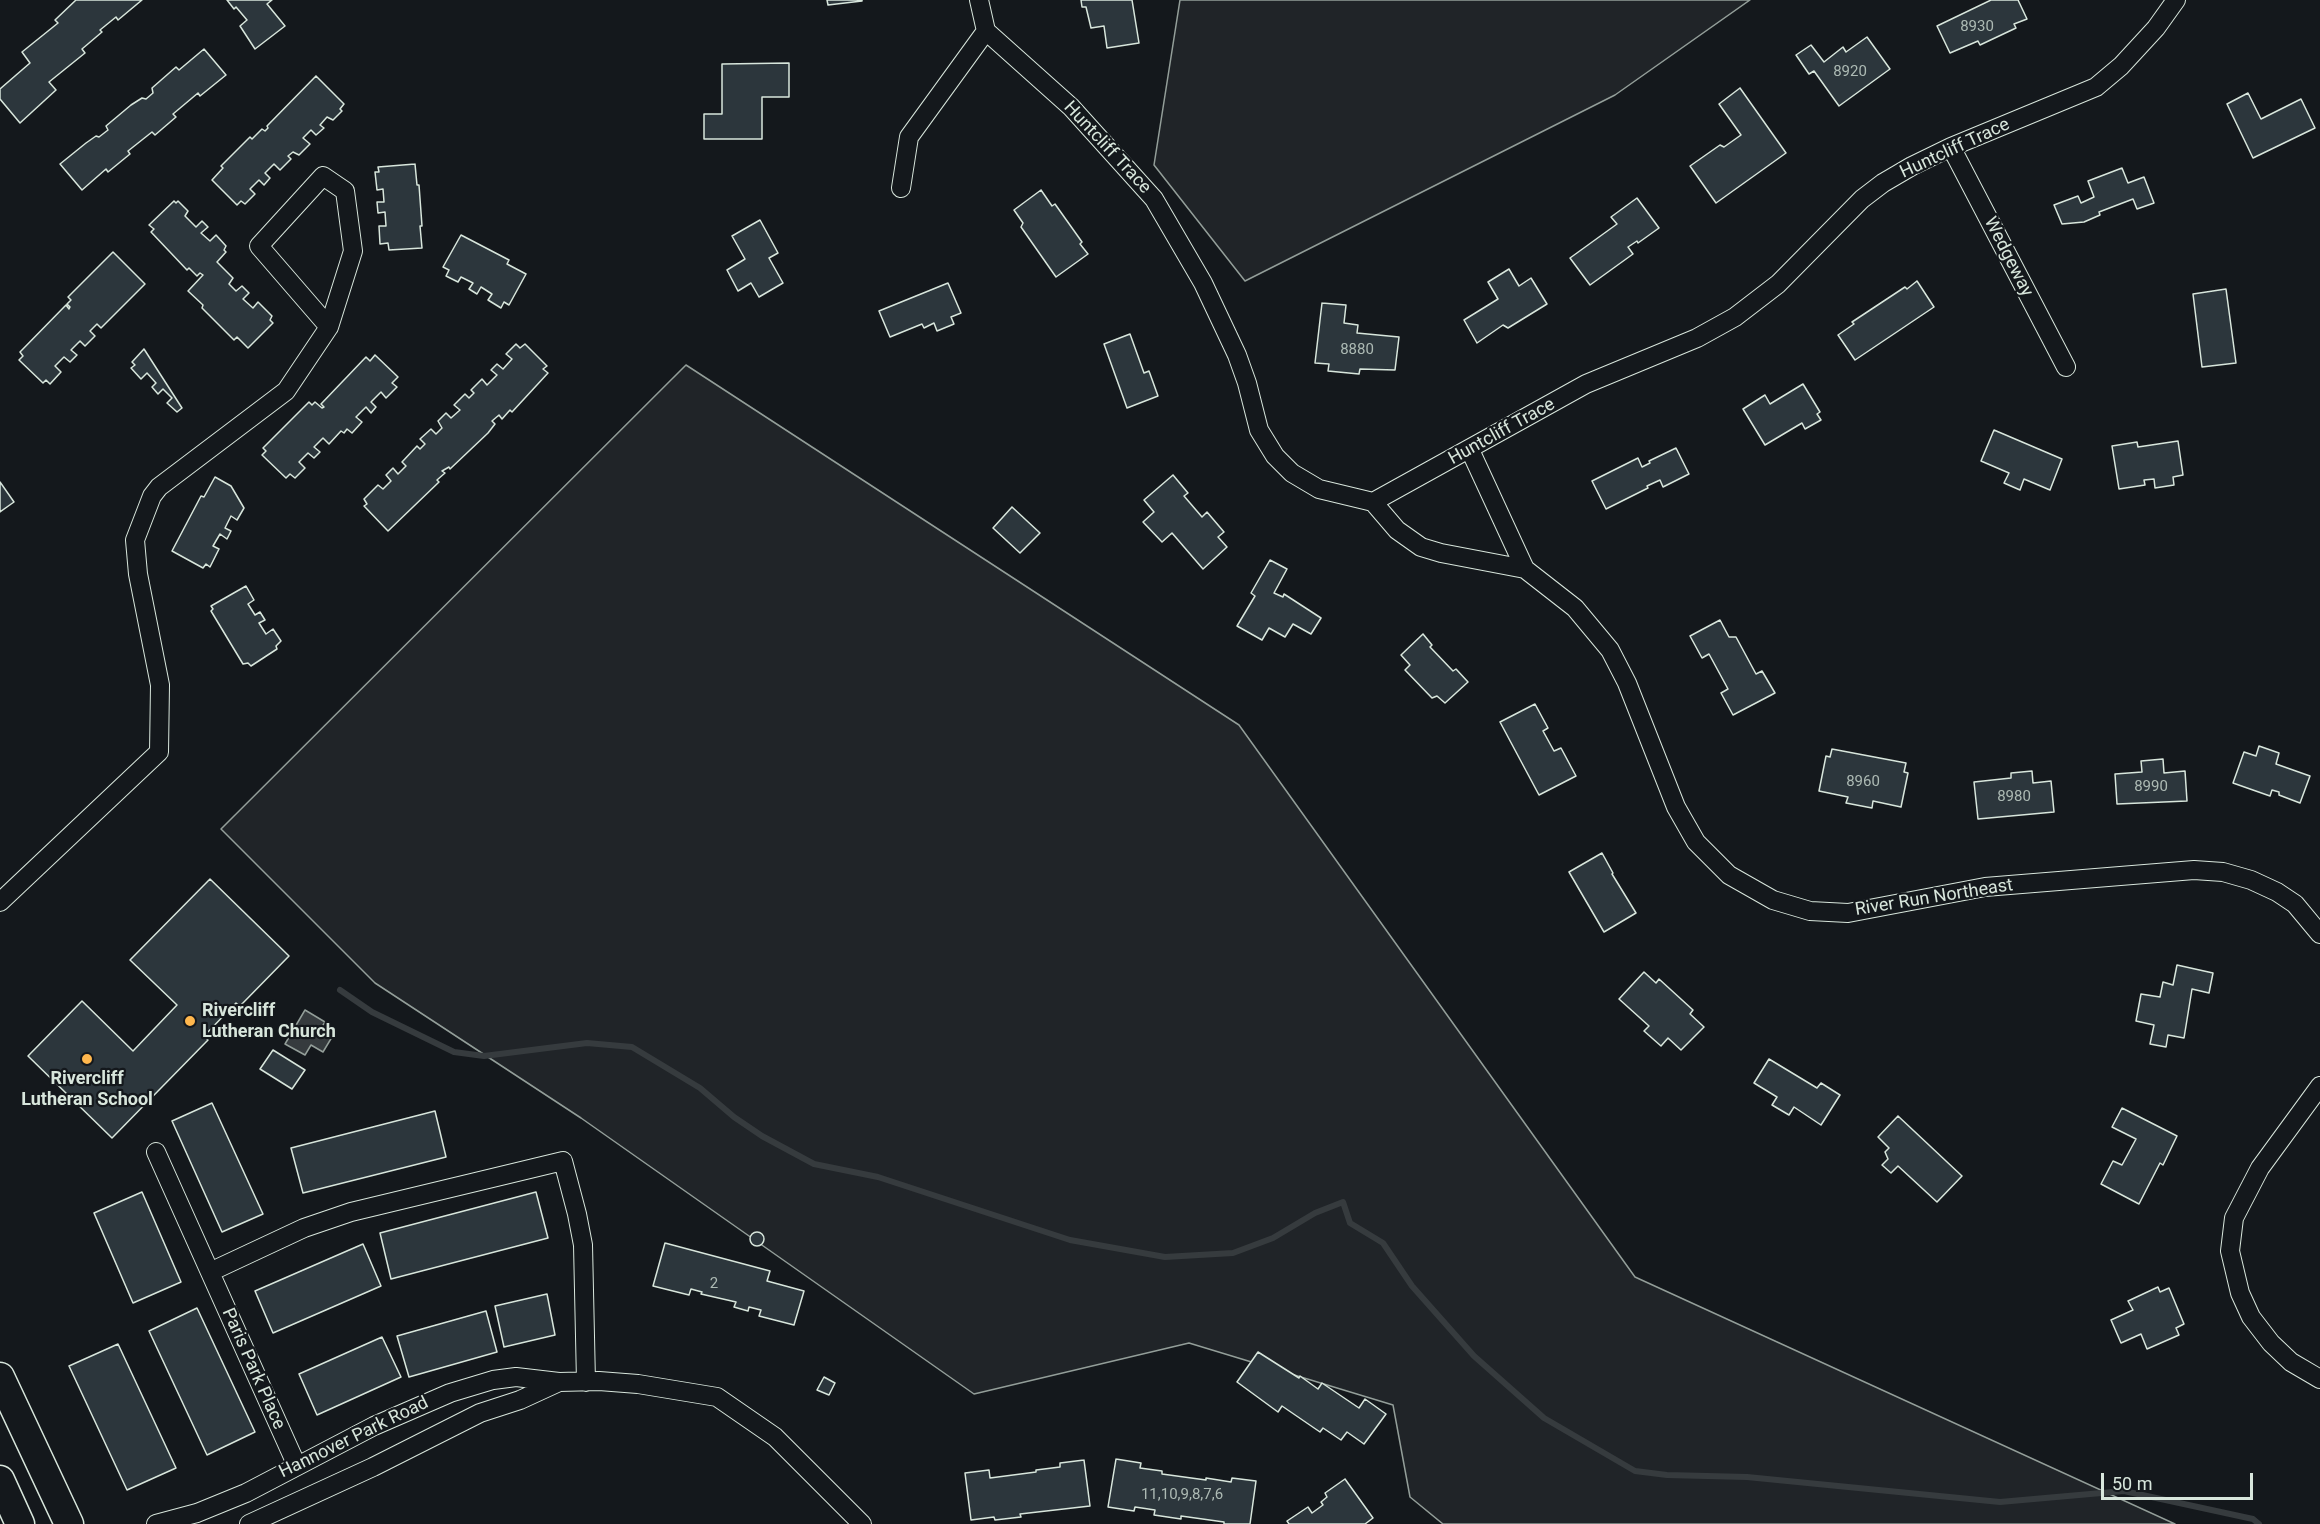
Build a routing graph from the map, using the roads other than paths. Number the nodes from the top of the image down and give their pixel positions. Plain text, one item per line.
1 (979, 0) edge
2 (2176, 0) edge
3 (986, 31) junction
4 (1951, 147) junction
5 (901, 188) dead end
6 (329, 327) junction
7 (2066, 368) dead end
8 (1470, 450) junction
9 (1373, 502) junction
10 (1526, 568) junction
11 (0, 902) edge
12 (2320, 934) edge
13 (2320, 1086) edge
14 (156, 1152) dead end
15 (210, 1272) junction
16 (0, 1377) edge
17 (2320, 1379) edge
18 (559, 1382) junction
19 (586, 1382) junction
20 (297, 1466) junction
21 (0, 1480) edge
22 (20, 1524) edge
23 (69, 1524) edge
24 (156, 1524) edge
25 (249, 1524) edge
26 (862, 1524) edge

1 - 3 street
2 - 4 street, Huntcliff Trace
3 - 5 street
3 - 9 street, Huntcliff Trace
4 - 7 street, Wedgeway
4 - 8 street, Huntcliff Trace
6 - 6 street
6 - 11 street
8 - 9 street, Huntcliff Trace
8 - 10 street, River Run Northeast
9 - 10 street, River Run Northeast
10 - 12 street, River Run Northeast
13 - 17 street
14 - 15 street, Paris Park Place
15 - 19 street
15 - 20 street, Paris Park Place
16 - 23 main road
18 - 19 street, Hannover Park Road
18 - 20 street, Hannover Park Road
18 - 25 street, Hannover Park Road
19 - 26 street, Hannover Park Road
20 - 24 street, Hannover Park Road
21 - 22 main road

